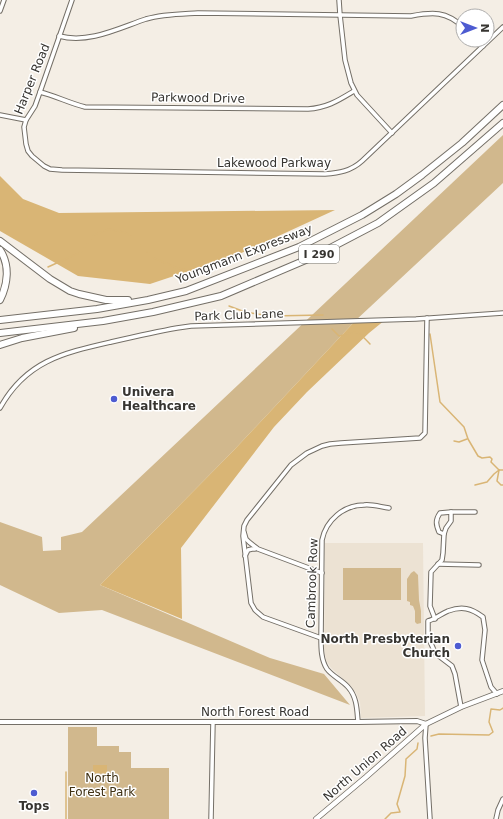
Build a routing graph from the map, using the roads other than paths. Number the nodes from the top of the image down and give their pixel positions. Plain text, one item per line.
1 (4, 0) edge
2 (72, 0) edge
3 (339, 0) edge
4 (0, 11) edge
5 (340, 16) junction
6 (455, 20) edge
7 (503, 27) edge
8 (495, 35) edge
9 (60, 36) junction
10 (481, 48) edge
11 (354, 91) junction
12 (40, 92) junction
13 (503, 105) edge
14 (0, 115) edge
15 (26, 120) junction
16 (503, 123) edge
17 (392, 133) junction
18 (39, 162) joint
19 (0, 241) edge
20 (0, 250) edge
21 (0, 300) edge
22 (148, 300) junction
23 (503, 313) edge
24 (427, 318) junction
25 (0, 320) edge
26 (103, 321) junction
27 (0, 333) edge
28 (0, 345) edge
29 (0, 408) edge
30 (389, 508) dead end
31 (451, 512) junction
32 (474, 512) dead end
33 (244, 526) junction
34 (444, 534) junction
35 (258, 549) junction
36 (245, 557) junction
37 (438, 564) junction
38 (480, 565) dead end
39 (322, 573) junction
40 (434, 619) junction
41 (321, 638) junction
42 (503, 691) edge
43 (497, 694) junction
44 (461, 707) junction
45 (0, 722) edge
46 (213, 722) junction
47 (358, 722) junction
48 (426, 724) junction
49 (503, 799) edge
50 (212, 819) edge
51 (316, 819) edge
52 (430, 819) edge
53 (496, 819) edge

1 - 4 street
2 - 9 street, Harper Road
3 - 5 street
5 - 6 street
5 - 9 street
5 - 11 street
7 - 8 street, Lakewood Parkway
9 - 12 street, Harper Road
10 - 17 street, Lakewood Parkway
11 - 12 street, Parkwood Drive
11 - 17 street
12 - 15 street, Harper Road
13 - 22 highway, Youngmann Expressway / I 290
14 - 15 street
15 - 18 street, Harper Road
16 - 26 highway, I 290
17 - 18 street, Lakewood Parkway
19 - 22 highway
20 - 21 highway
22 - 25 highway, Youngmann Expressway / I 290
23 - 24 street, Park Club Lane
24 - 29 street, Park Club Lane
24 - 33 street
26 - 27 highway, I 290
26 - 28 highway
30 - 39 street, Cambrook Row
31 - 32 street
31 - 34 street
31 - 34 street
33 - 35 street
33 - 36 street
34 - 37 street
35 - 36 street
35 - 39 street
36 - 41 street
37 - 38 street
37 - 40 street
39 - 41 street, Cambrook Row
40 - 43 street
40 - 44 street
41 - 47 street, Cambrook Row
42 - 43 main road
43 - 44 main road
44 - 48 main road
45 - 46 street, North Forest Road
46 - 47 street, North Forest Road
46 - 50 street
47 - 48 street, North Forest Road
48 - 51 main road, North Union Road
48 - 52 street
49 - 53 street

